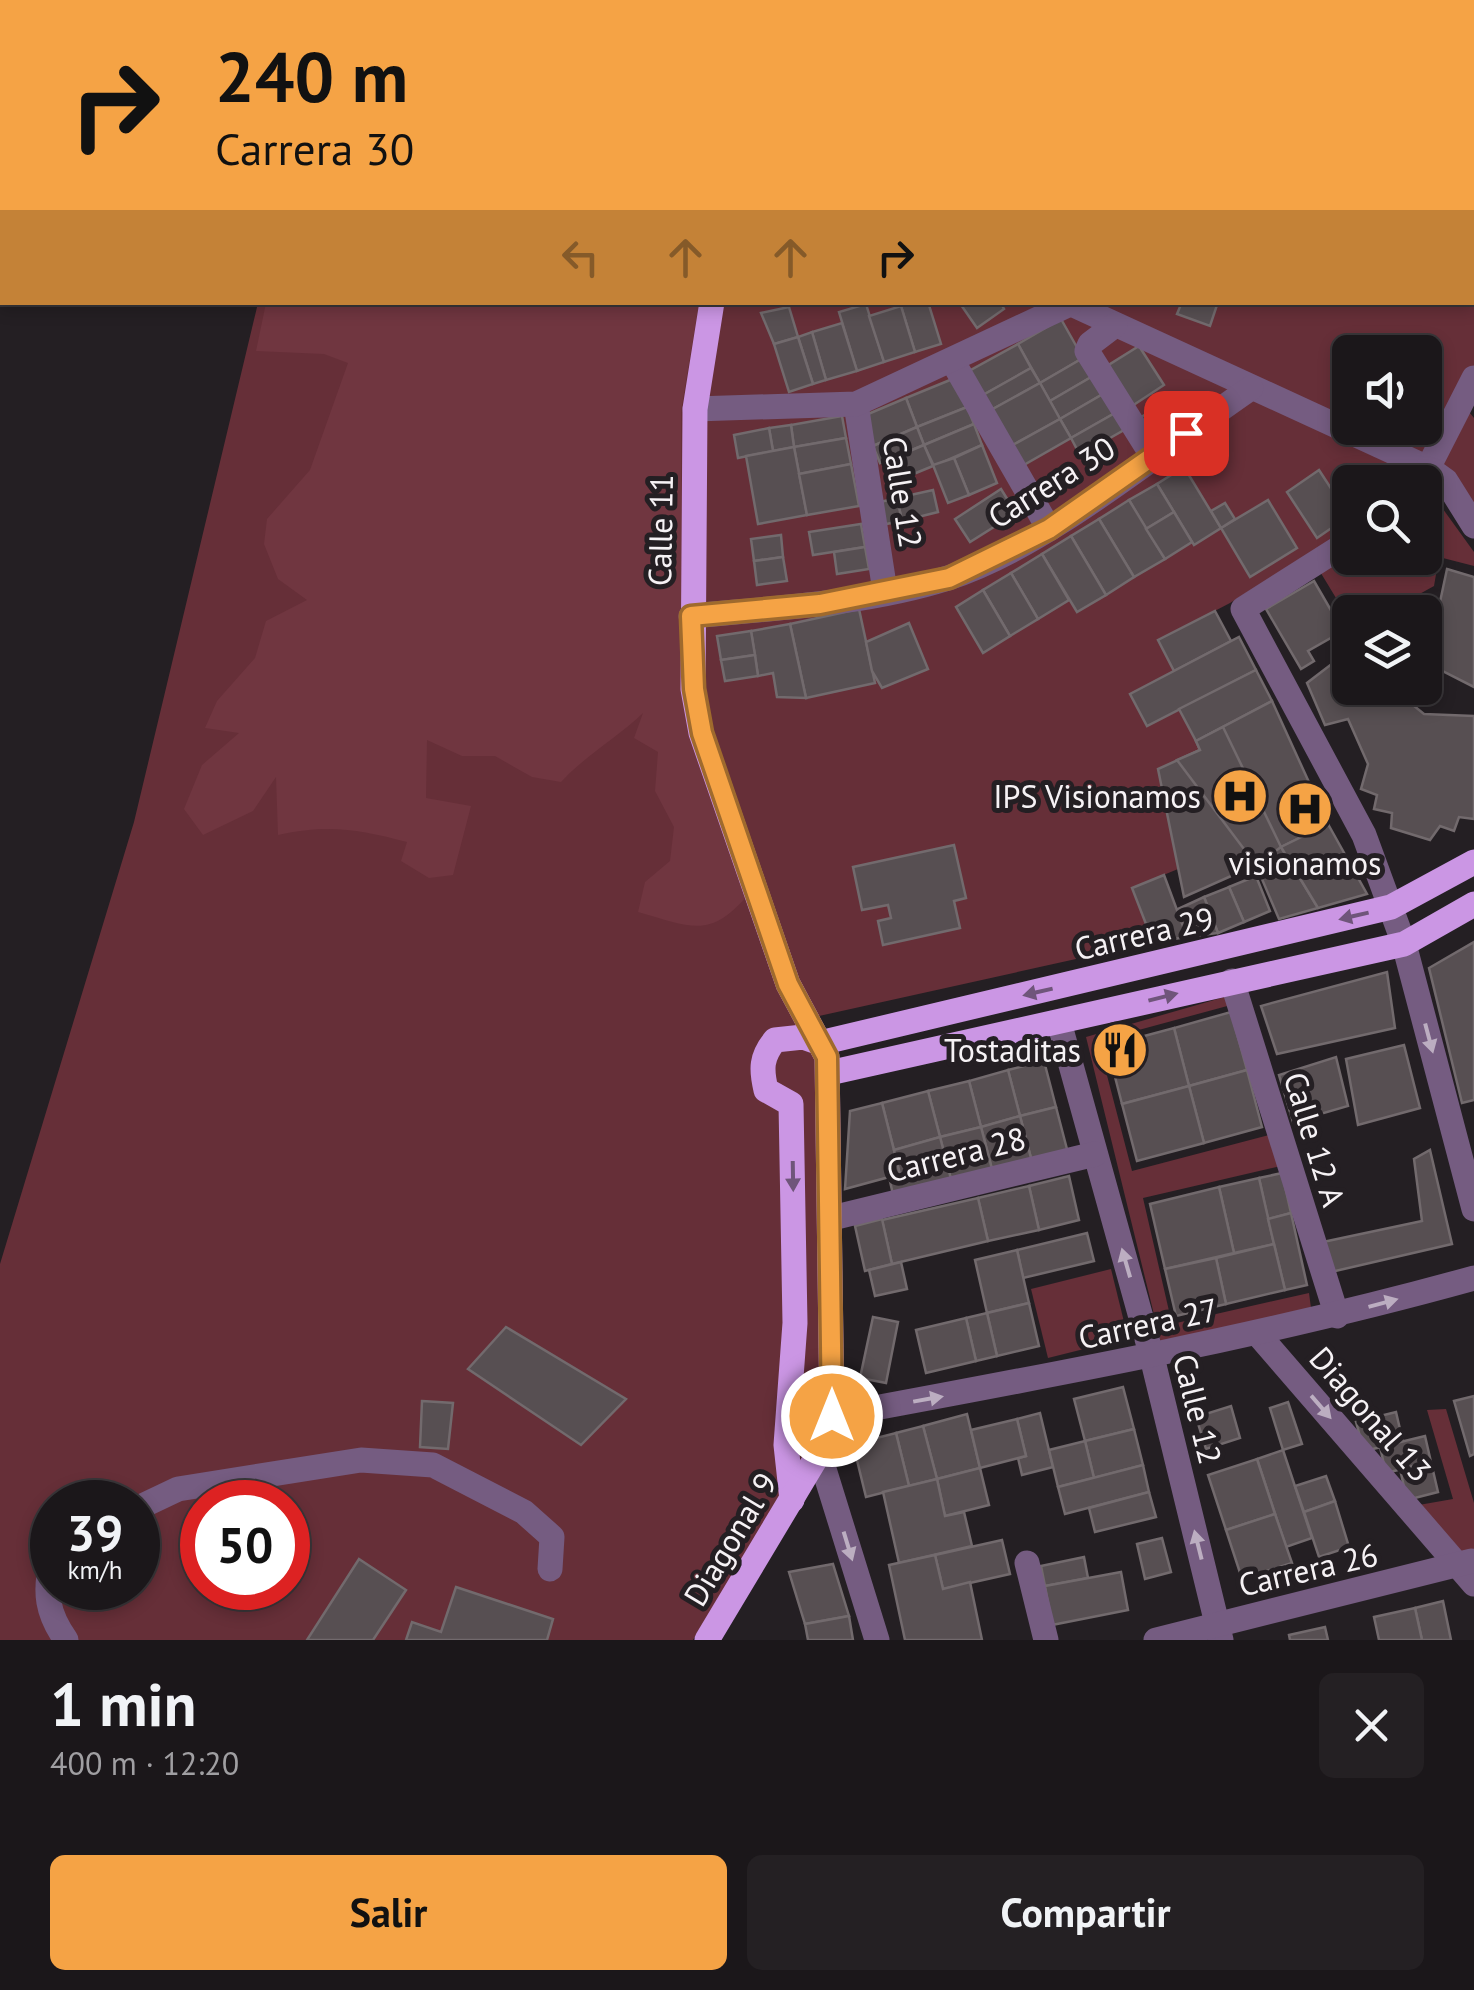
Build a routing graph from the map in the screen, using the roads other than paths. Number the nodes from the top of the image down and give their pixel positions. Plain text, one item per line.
1 (712, 305) edge
2 (1066, 305) edge
3 (1070, 305) edge
4 (1115, 325) junction
5 (953, 362) junction
6 (1474, 378) edge
7 (1252, 388) junction
8 (856, 404) junction
9 (695, 409) junction
10 (1152, 456) junction
11 (1402, 465) edge
12 (1439, 465) edge
13 (1442, 491) edge
14 (1474, 526) edge
15 (1049, 529) junction
16 (1332, 553) edge
17 (885, 591) junction
18 (691, 616) junction
19 (1474, 862) edge
20 (1474, 904) edge
21 (1391, 908) junction
22 (1404, 944) junction
23 (1232, 981) junction
24 (788, 984) junction
25 (1060, 1022) junction
26 (776, 1040) junction
27 (820, 1044) junction
28 (829, 1073) junction
29 (791, 1104) junction
30 (1095, 1154) junction
31 (1474, 1209) edge
32 (832, 1218) junction
33 (1474, 1278) edge
34 (1337, 1316) junction
35 (1257, 1333) junction
36 (1152, 1357) junction
37 (832, 1416) junction
38 (818, 1453) junction
39 (160, 1498) edge
40 (792, 1500) junction
41 (1027, 1563) dead end
42 (550, 1569) dead end
43 (1469, 1570) edge
44 (49, 1610) edge
45 (1219, 1632) edge
46 (66, 1640) edge
47 (707, 1640) edge
48 (877, 1640) edge
49 (1046, 1640) edge
50 (1156, 1640) edge

1 - 9 main road, Calle 11
2 - 5 street
3 - 4 street
4 - 7 street
4 - 10 street
5 - 8 street
5 - 15 street
6 - 12 street
7 - 10 street, Carrera 30
7 - 11 street
8 - 9 street
8 - 17 street, Calle 12
9 - 18 main road, Calle 11
10 - 15 street, Carrera 30
13 - 14 street
15 - 17 street, Carrera 30
16 - 21 street
17 - 18 street, Carrera 30
18 - 24 main road, Calle 11
19 - 21 main road, Carrera 29
20 - 22 main road, Carrera 29
21 - 22 street
21 -> 27 main road, Carrera 29
22 - 23 main road, Carrera 29
22 -> 31 street
25 -> 23 main road, Carrera 29
23 - 34 street, Calle 12 A
24 - 26 main road
24 - 27 main road, Calle 11
25 - 28 main road, Carrera 29
25 - 30 street, Calle 12
26 - 27 main road
26 - 29 main road
27 - 28 main road, Calle 11
28 - 29 main road
28 - 32 main road, Calle 11
29 -> 40 main road
30 - 32 street, Carrera 28
36 -> 30 street, Calle 12
32 - 37 main road, Calle 11
34 -> 33 street, Carrera 27
34 - 35 street, Carrera 27
35 - 36 street, Carrera 27
35 -> 43 street, Diagonal 13
37 -> 36 street, Carrera 27
45 -> 36 street, Calle 12
37 - 38 main road, Diagonal 9
38 - 40 main road, Diagonal 9
38 -> 48 street
39 - 42 street
40 - 47 main road, Diagonal 9
41 - 49 street
43 - 45 street, Carrera 26
44 - 46 street
45 - 50 street, Carrera 26

